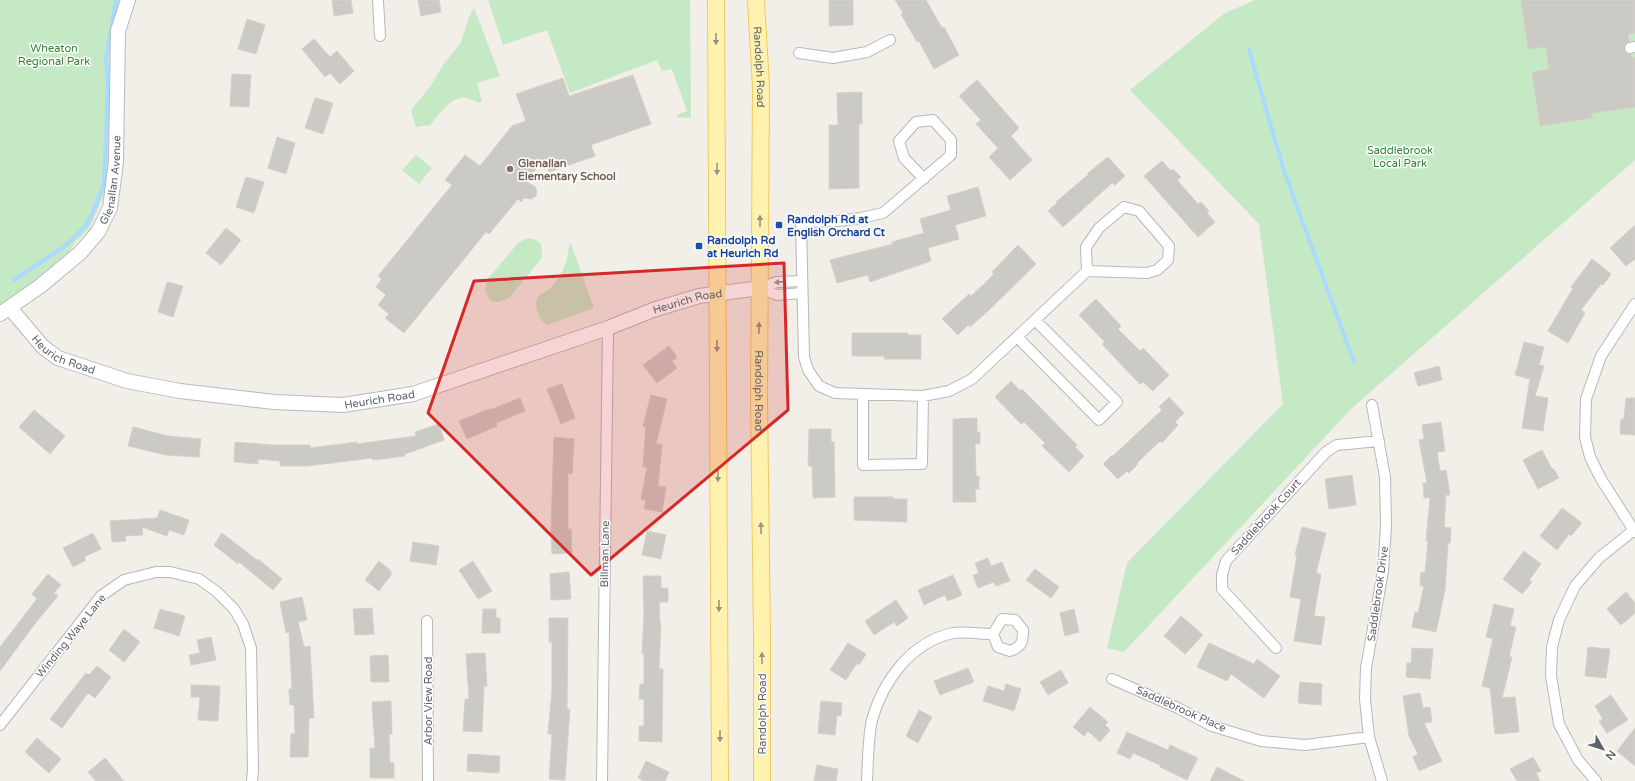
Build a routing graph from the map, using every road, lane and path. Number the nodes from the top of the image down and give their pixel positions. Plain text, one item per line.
1 (128, 0) edge
2 (378, 0) edge
3 (716, 0) edge
4 (756, 0) edge
5 (380, 36) dead end
6 (890, 40) dead end
7 (799, 53) dead end
8 (924, 178) junction
9 (1087, 271) junction
10 (802, 281) junction
11 (760, 288) junction
12 (717, 293) junction
13 (802, 293) junction
14 (1635, 304) edge
15 (5, 311) edge
16 (1035, 320) junction
17 (608, 328) junction
18 (1017, 337) junction
19 (863, 394) junction
20 (923, 396) junction
21 (1372, 405) dead end
22 (1379, 441) junction
23 (1634, 531) edge
24 (427, 621) dead end
25 (992, 634) dead end
26 (1276, 648) dead end
27 (1112, 679) dead end
28 (0, 725) edge
29 (1369, 737) junction
30 (252, 781) edge
31 (428, 781) edge
32 (602, 781) edge
33 (720, 781) edge
34 (762, 781) edge
35 (867, 781) edge
36 (1382, 781) edge
37 (1596, 781) edge

1 - 15 street, Glenallan Avenue
2 - 5 street
3 -> 12 main road
11 -> 4 main road, Randolph Road
6 - 7 street
8 - 8 street
8 - 10 street
9 - 9 street
9 - 16 street
10 -> 11 street
10 - 13 street
11 - 12 street, Heurich Road
11 - 13 street
34 -> 11 main road, Randolph Road
12 - 17 street, Heurich Road
12 -> 33 main road
13 - 19 street
14 - 23 street
15 - 17 street, Heurich Road
16 - 18 street
16 - 18 street
17 - 32 street, Billman Lane
18 - 20 street
19 - 20 street
19 - 20 street
21 - 22 street, Saddlebrook Drive
22 - 26 street, Saddlebrook Court
22 - 29 street, Saddlebrook Drive
23 - 37 street
24 - 31 street, Arbor View Road
25 - 35 street
27 - 29 street, Saddlebrook Place
28 - 30 street, Winding Waye Lane
29 - 36 street, Saddlebrook Drive

